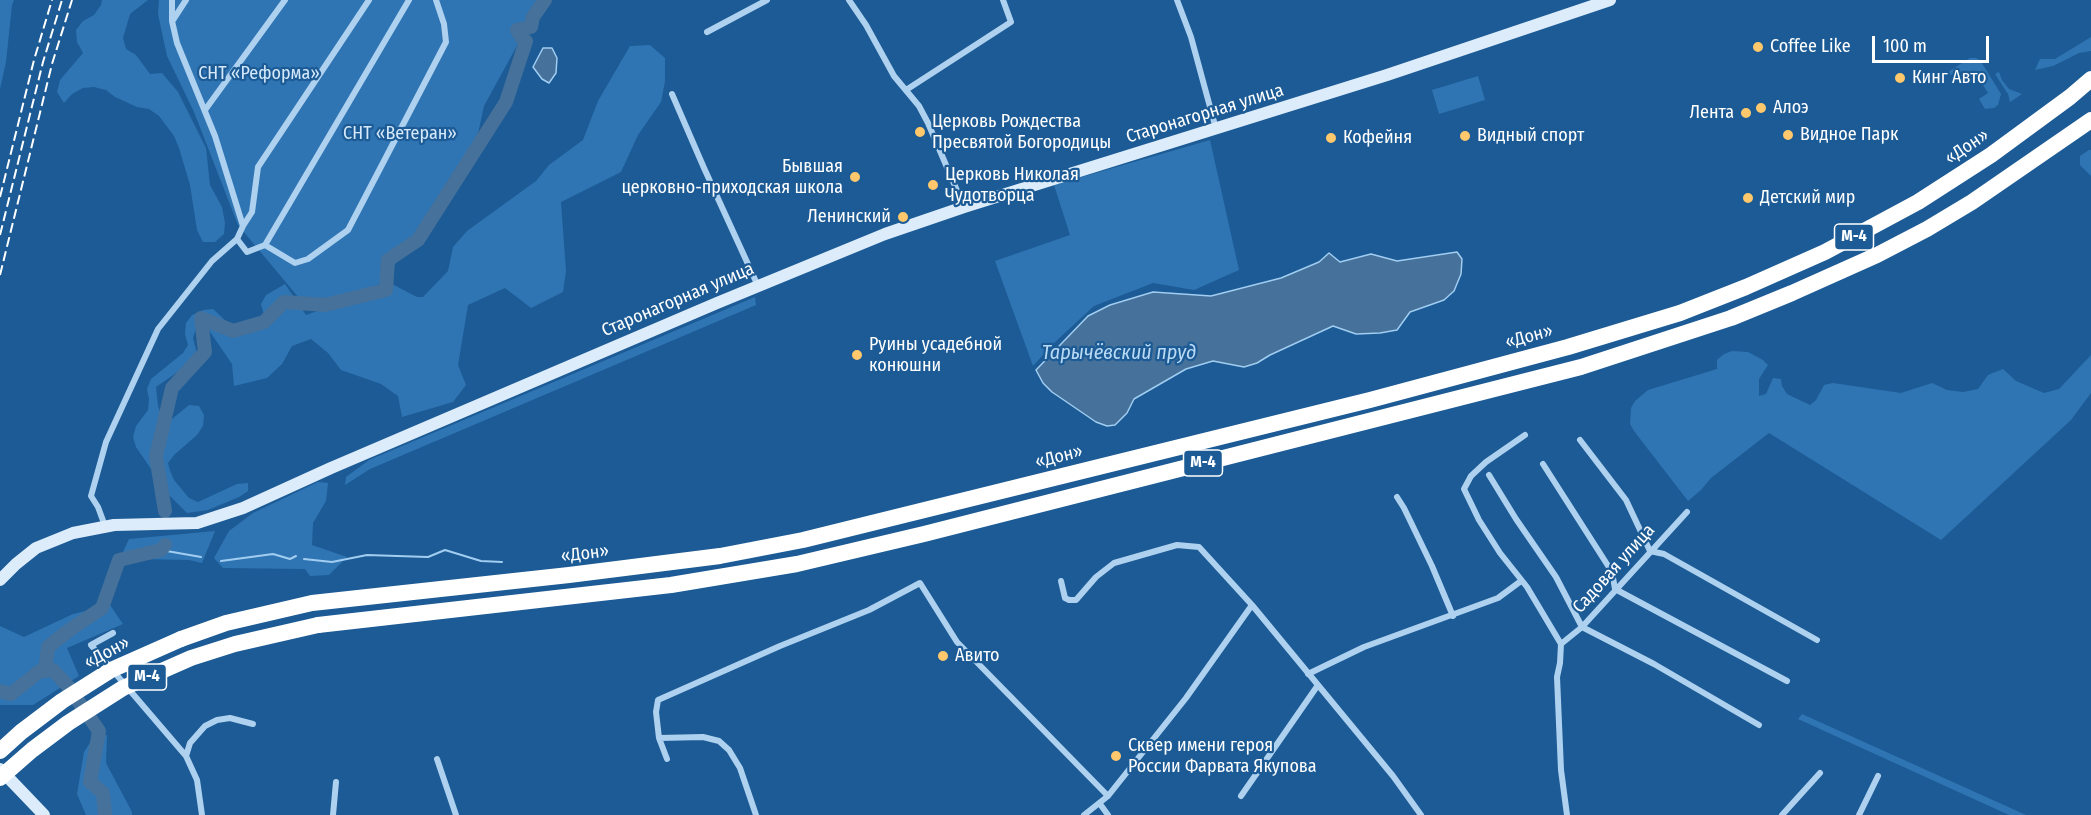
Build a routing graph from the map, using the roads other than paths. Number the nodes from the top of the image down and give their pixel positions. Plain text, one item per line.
1 (172, 0) edge
2 (186, 0) edge
3 (285, 0) edge
4 (369, 0) edge
5 (409, 0) edge
6 (436, 0) edge
7 (767, 0) edge
8 (849, 0) edge
9 (1003, 0) edge
10 (1177, 0) edge
11 (1610, 0) edge
12 (172, 21) junction
13 (707, 32) dead end
14 (2091, 79) edge
15 (906, 90) junction
16 (672, 94) dead end
17 (205, 110) junction
18 (2091, 120) edge
19 (1217, 129) junction
20 (964, 207) junction
21 (243, 226) junction
22 (237, 239) junction
23 (265, 244) junction
24 (758, 286) junction
25 (1525, 435) dead end
26 (1580, 440) dead end
27 (1543, 464) dead end
28 (1489, 475) dead end
29 (1397, 497) dead end
30 (1687, 512) dead end
31 (105, 526) junction
32 (1650, 551) junction
33 (0, 580) edge
34 (1061, 580) dead end
35 (1521, 581) junction
36 (1615, 589) junction
37 (1252, 605) junction
38 (1453, 616) junction
39 (1582, 627) junction
40 (113, 633) dead end
41 (1817, 640) dead end
42 (1561, 644) junction
43 (1308, 674) junction
44 (1787, 681) dead end
45 (1318, 685) junction
46 (253, 724) dead end
47 (1759, 725) dead end
48 (658, 738) junction
49 (0, 751) edge
50 (186, 756) junction
51 (437, 759) dead end
52 (668, 759) dead end
53 (0, 769) edge
54 (1820, 773) dead end
55 (1878, 776) dead end
56 (0, 778) edge
57 (336, 782) dead end
58 (1108, 796) junction
59 (1241, 796) dead end
60 (1100, 804) junction
61 (44, 815) edge
62 (202, 815) edge
63 (333, 815) edge
64 (456, 815) edge
65 (756, 815) edge
66 (1084, 815) edge
67 (1108, 815) edge
68 (1421, 815) edge
69 (1567, 815) edge
70 (1782, 815) edge
71 (1859, 815) edge

1 - 12 street
2 - 12 street
3 - 17 street
4 - 21 street
5 - 23 street
6 - 23 street
7 - 13 street
8 - 15 street
9 - 15 street
10 - 19 street
11 - 19 main road, Старонагорная улица
12 - 17 street
14 - 49 highway, «Дон» / М-4, bridge
15 - 20 street
16 - 24 street
17 - 21 street
18 - 56 highway, М-4, bridge
19 - 20 main road, Старонагорная улица
20 - 24 main road, Старонагорная улица
21 - 22 street
22 - 23 street
22 - 31 street
24 - 31 main road, Старонагорная улица
25 - 35 street
26 - 32 street
27 - 36 street
28 - 39 street
29 - 38 street
30 - 32 street, Садовая улица
31 - 33 main road, Старонагорная улица
32 - 36 street, Садовая улица
32 - 41 street
34 - 37 street
35 - 38 street
35 - 42 street
36 - 39 street, Садовая улица
36 - 44 street
37 - 43 street
37 - 58 street
38 - 43 street
39 - 42 street, Садовая улица
39 - 47 street
40 - 50 street
42 - 69 street
43 - 45 street
45 - 59 street
45 - 68 street
46 - 50 street
48 - 52 street
48 - 58 street
48 - 65 street
50 - 62 street
51 - 64 street
53 - 61 main road
54 - 70 street
55 - 71 street
57 - 63 street
58 - 60 street
60 - 66 street
60 - 67 street

